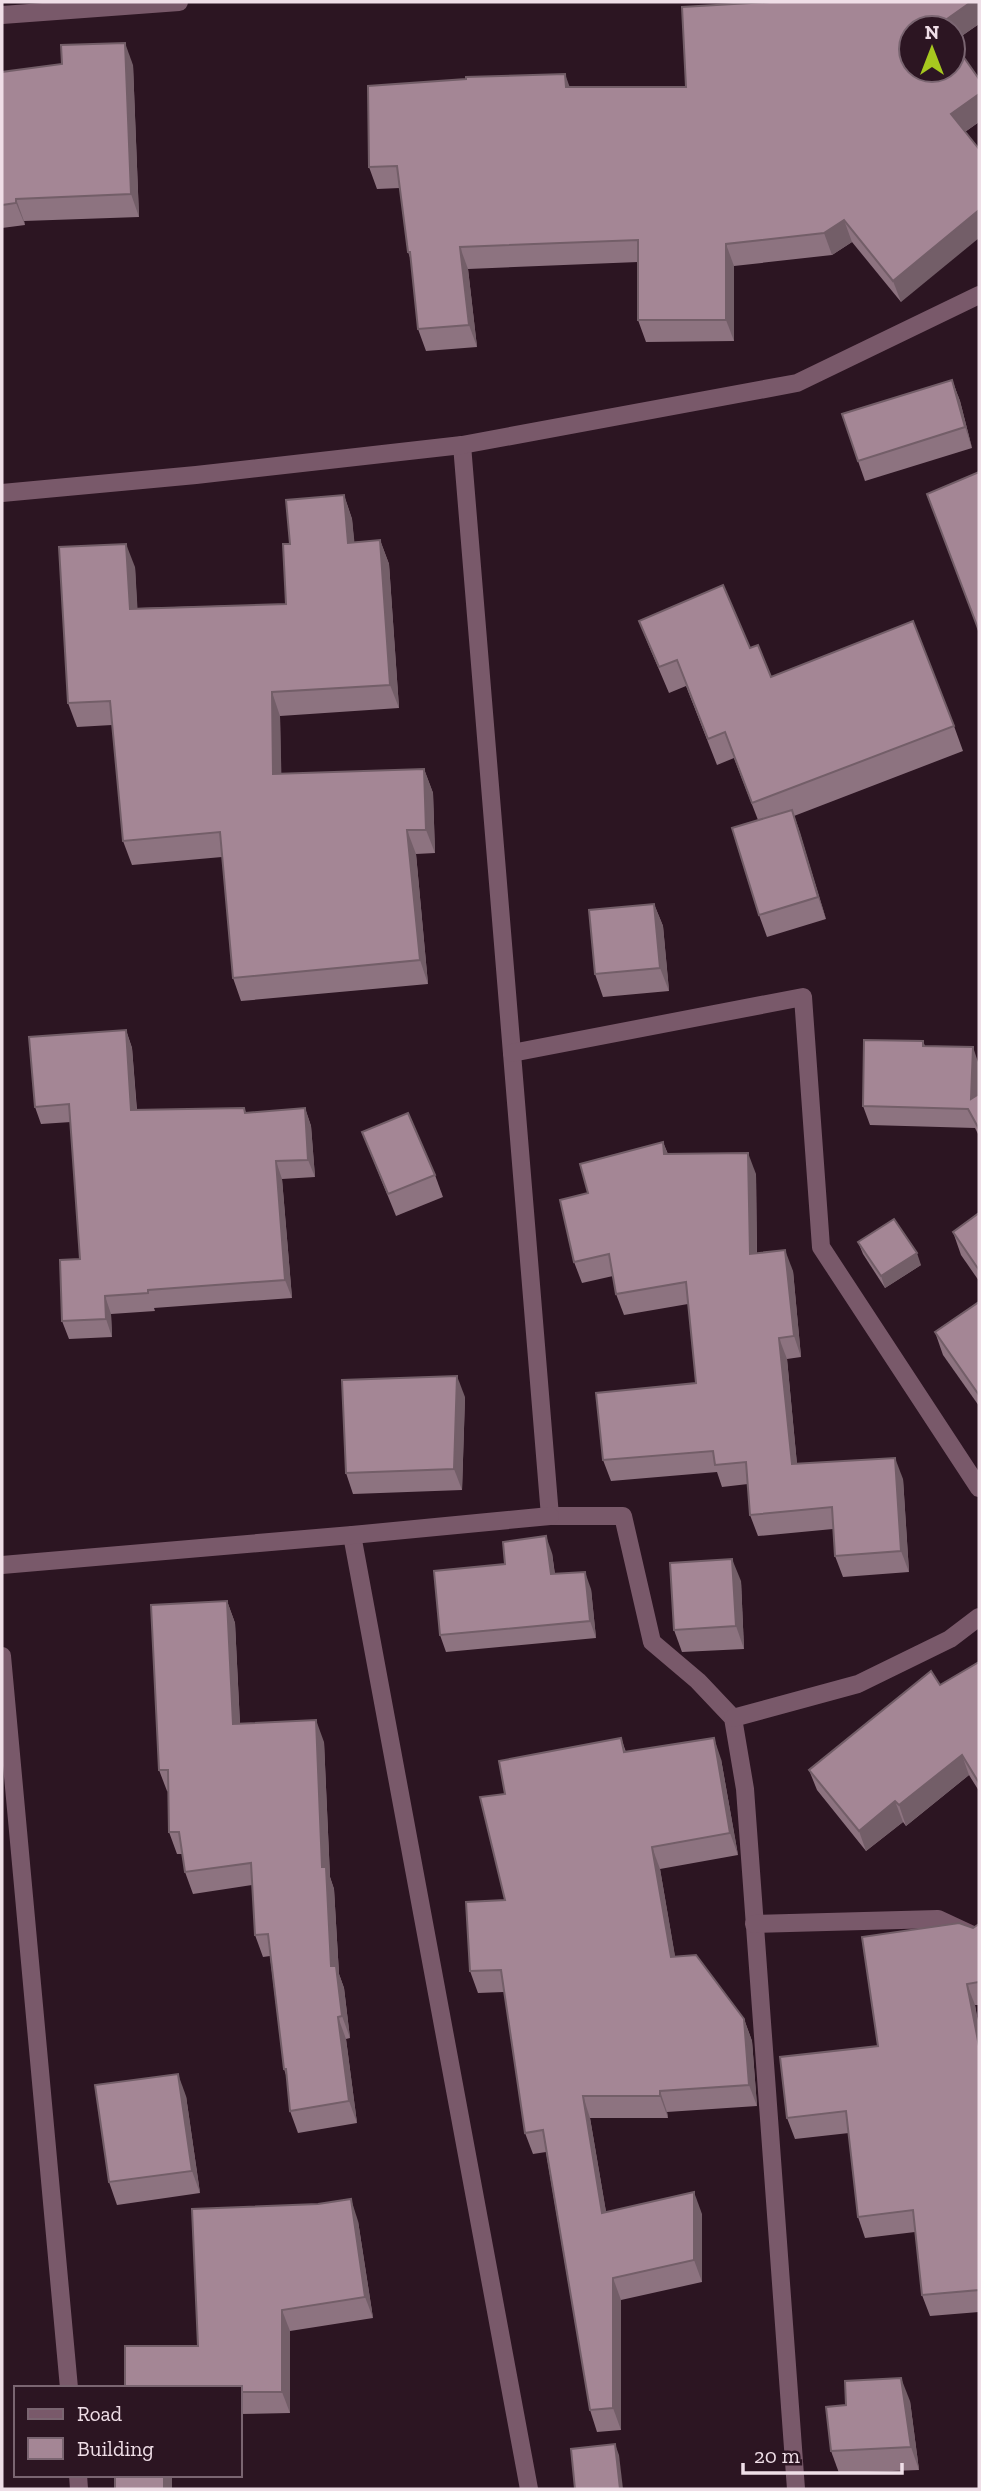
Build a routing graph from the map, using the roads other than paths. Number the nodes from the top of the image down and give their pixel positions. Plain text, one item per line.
1 (179, 2) edge
2 (2, 15) edge
3 (979, 295) edge
4 (462, 445) junction
5 (2, 493) edge
6 (512, 1054) junction
7 (979, 1488) edge
8 (550, 1516) junction
9 (352, 1535) junction
10 (2, 1565) edge
11 (979, 1617) edge
12 (2, 1656) edge
13 (733, 1718) junction
14 (754, 1924) junction
15 (979, 1938) edge
16 (69, 2386) edge
17 (529, 2489) edge
18 (796, 2489) edge

1 - 2 street
3 - 4 street
4 - 5 street
4 - 6 street
6 - 7 street
6 - 8 street
8 - 9 street
8 - 13 street
9 - 10 street
9 - 17 street
11 - 13 street
12 - 16 street
13 - 14 street
14 - 15 street
14 - 18 street

